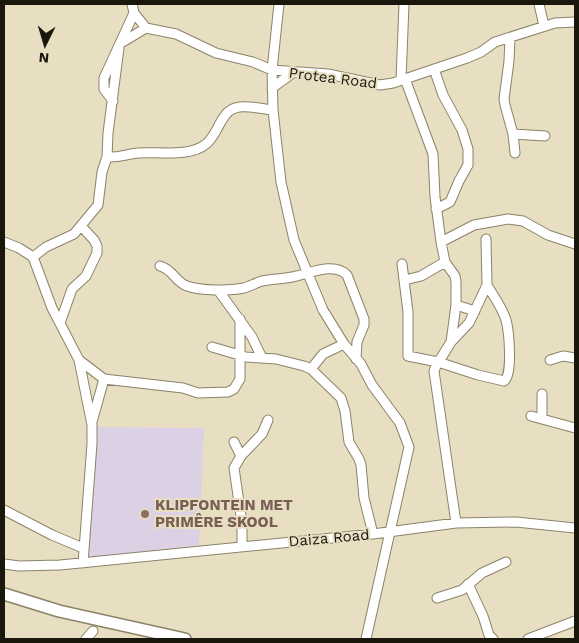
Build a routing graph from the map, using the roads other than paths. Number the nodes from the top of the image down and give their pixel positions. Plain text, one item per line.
1 (279, 4) edge
2 (404, 4) edge
3 (540, 4) edge
4 (133, 8) edge
5 (575, 22) edge
6 (544, 26) junction
7 (146, 28) junction
8 (510, 38) junction
9 (120, 45) junction
10 (434, 69) junction
11 (272, 70) junction
12 (294, 72) junction
13 (403, 80) junction
14 (272, 88) junction
15 (273, 110) junction
16 (513, 134) junction
17 (545, 136) dead end
18 (515, 153) dead end
19 (107, 156) junction
20 (436, 209) junction
21 (80, 226) junction
22 (486, 239) dead end
23 (4, 242) edge
24 (441, 242) junction
25 (575, 244) edge
26 (33, 257) junction
27 (445, 262) junction
28 (402, 264) dead end
29 (160, 266) dead end
30 (308, 274) junction
31 (405, 280) junction
32 (487, 286) junction
33 (218, 290) junction
34 (456, 305) junction
35 (475, 311) junction
36 (240, 319) junction
37 (60, 323) junction
38 (451, 342) junction
39 (344, 344) junction
40 (212, 347) dead end
41 (240, 356) junction
42 (262, 358) junction
43 (575, 358) edge
44 (356, 359) junction
45 (79, 360) junction
46 (550, 360) dead end
47 (438, 362) junction
48 (311, 369) junction
49 (104, 379) junction
50 (542, 394) dead end
51 (531, 416) dead end
52 (542, 419) junction
53 (268, 420) dead end
54 (92, 425) junction
55 (575, 428) edge
56 (234, 442) dead end
57 (241, 456) junction
58 (4, 510) edge
59 (456, 523) junction
60 (575, 528) edge
61 (390, 532) junction
62 (373, 534) junction
63 (242, 546) junction
64 (83, 548) junction
65 (506, 562) dead end
66 (82, 563) junction
67 (4, 564) edge
68 (468, 584) junction
69 (4, 594) edge
70 (437, 598) dead end
71 (575, 621) edge
72 (555, 629) junction
73 (93, 631) dead end
74 (490, 638) edge
75 (86, 639) edge
76 (186, 639) edge
77 (366, 639) edge
78 (528, 639) edge
79 (557, 639) edge

1 - 11 street
2 - 13 street
3 - 6 street
4 - 7 street
4 - 9 street
5 - 6 street, Protea Road
6 - 8 street, Protea Road
7 - 9 street
7 - 11 street, Protea Road
8 - 10 street, Protea Road
8 - 16 street
9 - 19 street
10 - 13 street, Protea Road
10 - 20 street
11 - 12 street, Protea Road
11 - 14 street
12 - 13 street, Protea Road
12 - 14 street
13 - 20 street
14 - 15 street
15 - 19 street
15 - 30 street
16 - 17 street
16 - 18 street
19 - 21 street
20 - 24 street
21 - 26 street
21 - 37 street
22 - 32 street
23 - 26 street
24 - 25 street
24 - 27 street
26 - 37 street
27 - 31 street
27 - 34 street
28 - 31 street
29 - 33 street
30 - 33 street
30 - 39 street
30 - 44 street
31 - 47 street
32 - 35 street
32 - 47 street
33 - 36 street
34 - 35 street
34 - 38 street
35 - 38 street
36 - 41 street
36 - 42 street
37 - 45 street
38 - 47 street
39 - 44 street
39 - 48 street
40 - 41 street
41 - 42 street
41 - 49 street
42 - 48 street
43 - 46 street
44 - 61 street
45 - 49 street
45 - 54 street
47 - 59 street
48 - 62 street
49 - 54 street
50 - 52 street
51 - 52 street
52 - 55 street
53 - 57 street
54 - 64 street
56 - 57 street
57 - 63 street
58 - 64 street
59 - 60 street, Daiza Road
59 - 61 street, Daiza Road
61 - 62 street, Daiza Road
61 - 77 street
62 - 63 street, Daiza Road
63 - 66 street, Daiza Road
64 - 66 street
65 - 68 street
66 - 67 street, Daiza Road
68 - 70 street
68 - 74 street
69 - 76 main road
71 - 72 street
72 - 78 street
72 - 79 street
73 - 75 street

